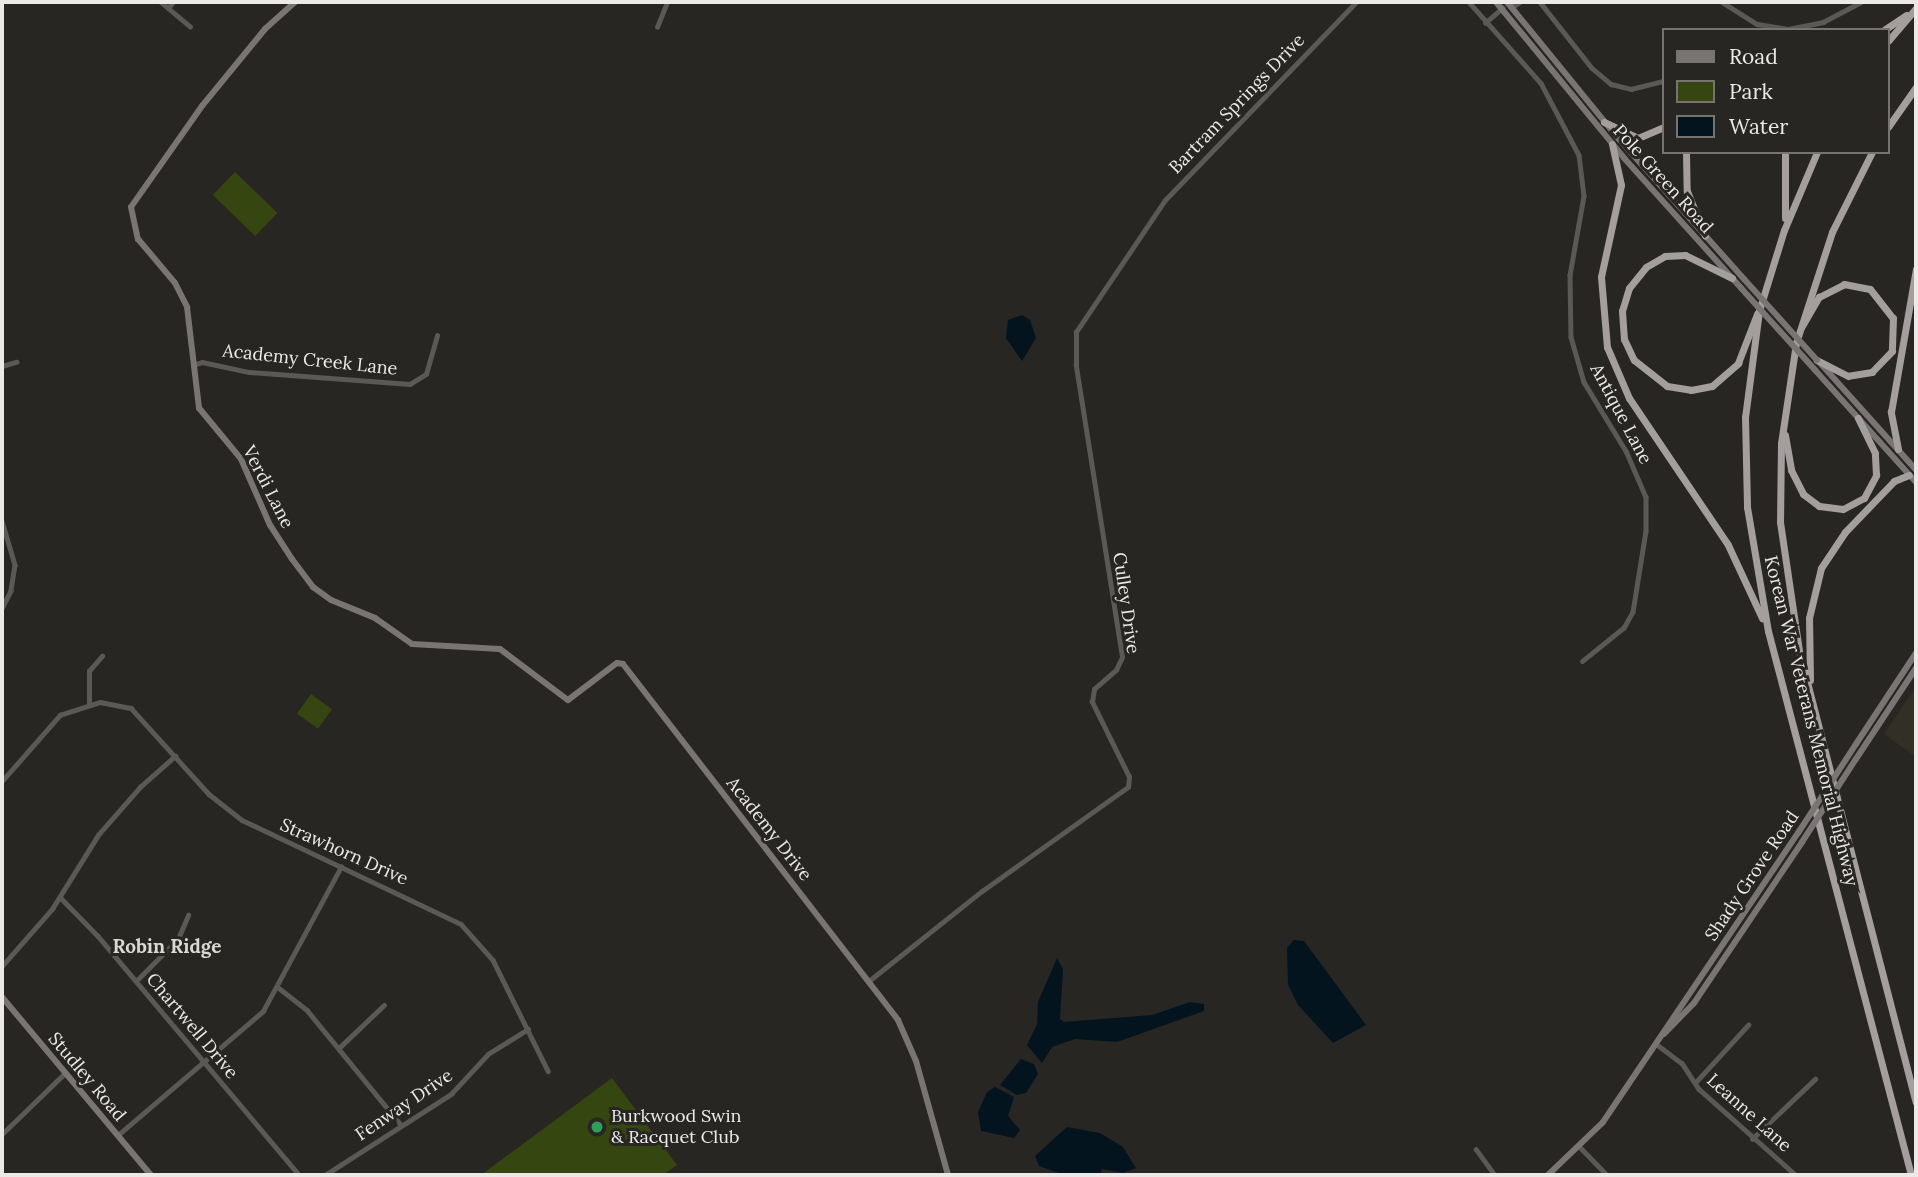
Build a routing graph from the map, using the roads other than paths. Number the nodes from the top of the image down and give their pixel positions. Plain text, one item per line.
1 (161, 2) edge
2 (173, 2) edge
3 (295, 2) edge
4 (667, 2) edge
5 (1356, 2) edge
6 (1469, 2) edge
7 (1520, 2) edge
8 (1535, 2) edge
9 (1540, 2) edge
10 (1722, 2) edge
11 (1861, 2) edge
12 (1500, 4) edge
13 (1510, 5) edge
14 (168, 8) junction
15 (1916, 8) edge
16 (1485, 23) junction
17 (190, 26) dead end
18 (657, 27) dead end
19 (1756, 27) edge
20 (1887, 28) edge
21 (1890, 39) edge
22 (1577, 49) junction
23 (1662, 82) edge
24 (1916, 87) edge
25 (1604, 122) junction
26 (1890, 124) edge
27 (1662, 128) edge
28 (1612, 144) junction
29 (1686, 154) edge
30 (1784, 154) edge
31 (1816, 154) edge
32 (1871, 154) edge
33 (1145, 229) joint
34 (1784, 230) junction
35 (1705, 236) junction
36 (1916, 268) edge
37 (1732, 278) junction
38 (1759, 311) junction
39 (1800, 330) junction
40 (437, 336) dead end
41 (1817, 360) junction
42 (16, 362) dead end
43 (2, 366) edge
44 (193, 366) junction
45 (1858, 418) junction
46 (1783, 424) junction
47 (1898, 449) junction
48 (1913, 472) edge
49 (1916, 482) edge
50 (2, 521) edge
51 (2, 610) edge
52 (1770, 637) junction
53 (480, 645) joint
54 (1916, 653) edge
55 (102, 656) dead end
56 (1583, 661) dead end
57 (1916, 668) edge
58 (1811, 698) junction
59 (89, 705) junction
60 (175, 756) junction
61 (2, 781) edge
62 (341, 867) junction
63 (60, 898) junction
64 (1749, 906) junction
65 (1756, 911) junction
66 (188, 915) dead end
67 (2, 966) edge
68 (870, 979) junction
69 (136, 981) junction
70 (279, 988) junction
71 (2, 997) edge
72 (384, 1005) dead end
73 (1748, 1025) dead end
74 (528, 1029) junction
75 (1655, 1043) junction
76 (339, 1048) junction
77 (203, 1062) junction
78 (548, 1070) dead end
79 (65, 1073) junction
80 (1815, 1079) dead end
81 (1695, 1083) junction
82 (1916, 1102) edge
83 (401, 1125) junction
84 (2, 1134) edge
85 (118, 1135) junction
86 (1752, 1139) junction
87 (1580, 1147) junction
88 (1476, 1149) dead end
89 (151, 1175) edge
90 (299, 1175) edge
91 (326, 1175) edge
92 (947, 1175) edge
93 (1495, 1175) edge
94 (1548, 1175) edge
95 (1607, 1175) edge
96 (1796, 1175) edge
97 (1911, 1175) edge

1 - 14 street
2 - 14 street
3 - 44 main road, Verdi Lane
4 - 18 street
5 - 33 street, Bartram Springs Drive
6 - 16 street, Antique Lane
7 - 13 street
8 - 22 street
9 - 22 street
10 - 19 street
11 - 19 street
12 - 13 main road
12 - 16 street
12 - 28 main road, Pole Green Road
13 - 25 main road, Pole Green Road
14 - 17 street
15 - 20 highway
15 - 21 highway
16 - 56 street, Antique Lane
22 - 23 street
24 - 26 highway
25 - 27 highway
25 - 35 main road, Pole Green Road
28 - 37 main road, Pole Green Road
28 - 52 highway
29 - 35 highway
30 - 34 highway
31 - 34 highway, Korean War Veterans Memorial Highway
32 - 39 highway, Korean War Veterans Memorial Highway
33 - 68 street, Culley Drive
34 - 38 highway, Korean War Veterans Memorial Highway
35 - 41 main road, Pole Green Road, bridge
36 - 47 highway
37 - 38 highway
37 - 45 main road, Pole Green Road, bridge
38 - 52 highway, Korean War Veterans Memorial Highway
39 - 41 highway
39 - 46 highway, Korean War Veterans Memorial Highway
40 - 44 street, Academy Creek Lane
41 - 47 main road, Pole Green Road
42 - 43 street
44 - 53 main road, Verdi Lane
45 - 46 highway
45 - 48 main road, Pole Green Road
46 - 58 highway, Korean War Veterans Memorial Highway
47 - 48 main road, Pole Green Road
48 - 49 main road
48 - 58 highway
50 - 51 street
52 - 97 highway, Korean War Veterans Memorial Highway
53 - 68 main road, Academy Drive
54 - 64 main road, Shady Grove Road, bridge
55 - 59 street
57 - 65 main road, Shady Grove Road, bridge
58 - 82 highway, Korean War Veterans Memorial Highway
59 - 60 street, Strawhorn Drive
59 - 61 street
60 - 62 street, Strawhorn Drive
60 - 63 street
62 - 70 street
62 - 74 street, Strawhorn Drive
63 - 67 street
63 - 69 street, Chartwell Drive
64 - 65 main road
64 - 75 main road, Shady Grove Road
65 - 75 main road, Shady Grove Road
66 - 69 street
68 - 92 main road, Academy Drive
69 - 77 street, Chartwell Drive
70 - 76 street
70 - 77 street
71 - 79 main road, Studley Road
72 - 76 street
73 - 81 street
74 - 78 street, Strawhorn Drive
74 - 83 street, Fenway Drive
75 - 81 street, Leanne Lane
75 - 87 main road, Shady Grove Road
76 - 83 street
77 - 85 street
77 - 90 street, Chartwell Drive
79 - 84 street
79 - 85 main road, Studley Road
80 - 86 street
81 - 86 street, Leanne Lane
83 - 91 street, Fenway Drive
85 - 89 main road, Studley Road
86 - 96 street, Leanne Lane
87 - 94 main road, Shady Grove Road
87 - 95 street
88 - 93 street

